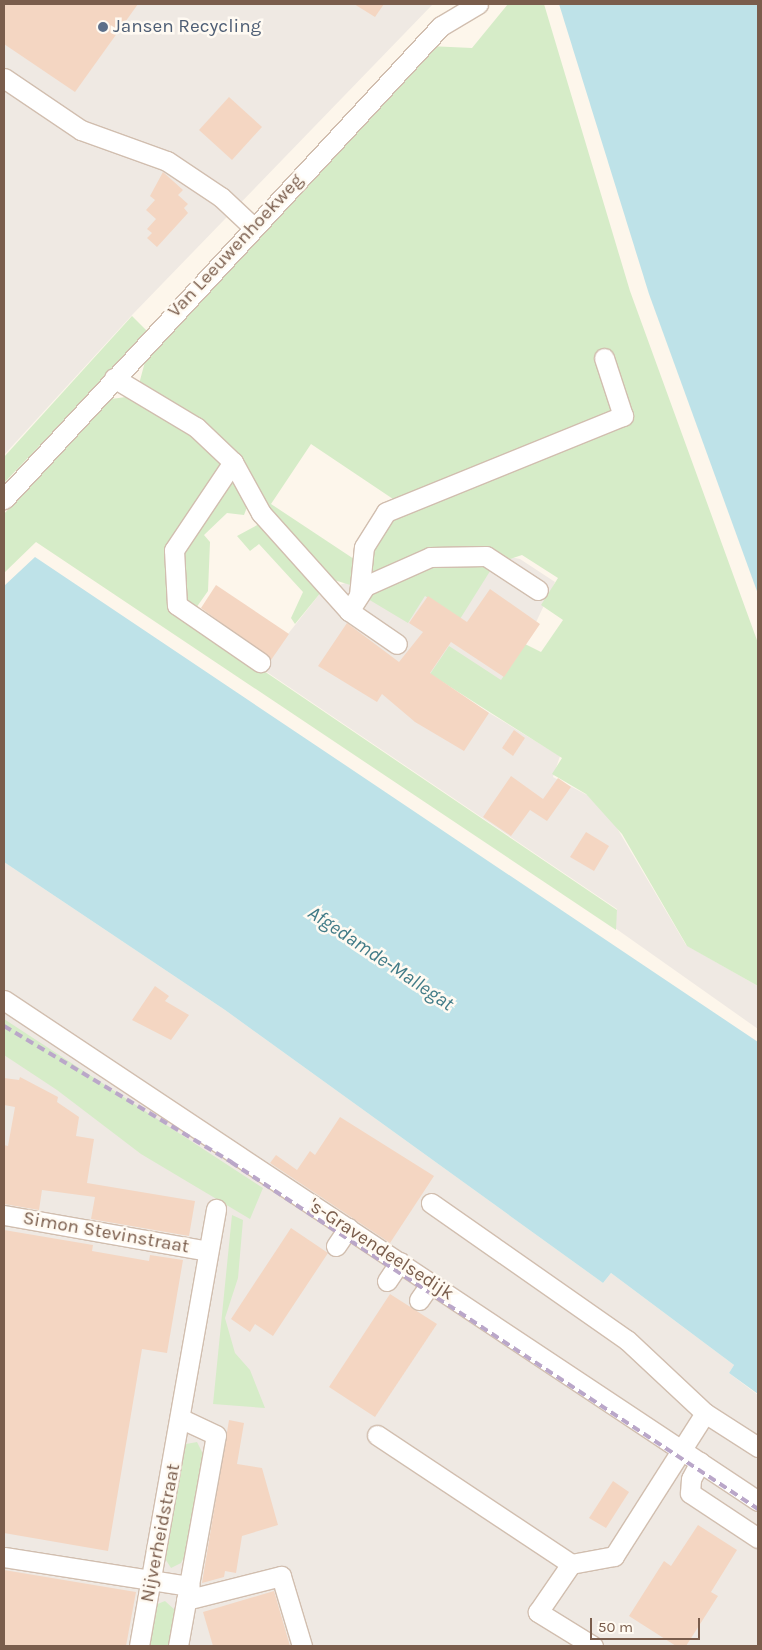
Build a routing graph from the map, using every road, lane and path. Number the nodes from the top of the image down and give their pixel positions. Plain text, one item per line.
1 (478, 4) edge
2 (4, 78) edge
3 (252, 226) junction
4 (604, 358) dead end
5 (114, 378) junction
6 (233, 462) junction
7 (4, 499) edge
8 (538, 590) dead end
9 (360, 595) junction
10 (349, 611) junction
11 (397, 644) dead end
12 (260, 662) dead end
13 (4, 1000) edge
14 (431, 1203) dead end
15 (216, 1209) dead end
16 (4, 1215) edge
17 (348, 1228) junction
18 (336, 1246) dead end
19 (208, 1251) junction
20 (400, 1262) junction
21 (387, 1281) dead end
22 (431, 1283) junction
23 (419, 1300) dead end
24 (705, 1413) junction
25 (182, 1419) junction
26 (378, 1435) dead end
27 (758, 1446) edge
28 (682, 1450) junction
29 (700, 1462) junction
30 (758, 1501) edge
31 (758, 1538) edge
32 (4, 1557) edge
33 (570, 1564) junction
34 (152, 1581) junction
35 (188, 1593) junction
36 (139, 1646) edge
37 (178, 1646) edge
38 (302, 1646) edge
39 (593, 1646) edge

1 - 3 street, Van Leeuwenhoekweg
2 - 3 street
3 - 5 street, Van Leeuwenhoekweg
4 - 9 street
5 - 6 street
5 - 7 street, Van Leeuwenhoekweg
6 - 10 street
6 - 12 street
8 - 9 street
9 - 10 street
10 - 11 street
13 - 17 street, 's-Gravendeelsedijk
14 - 24 street
15 - 19 street, Nijverheidstraat
16 - 19 street, Simon Stevinstraat
17 - 18 street
17 - 20 street, 's-Gravendeelsedijk
19 - 25 street, Nijverheidstraat
20 - 21 street
20 - 22 street, 's-Gravendeelsedijk
22 - 23 street
22 - 28 street, 's-Gravendeelsedijk
24 - 27 street
24 - 28 street
25 - 34 street, Nijverheidstraat
25 - 35 street, Nijverheidstraat
26 - 33 street
28 - 29 street, 's-Gravendeelsedijk
28 - 33 street
29 - 30 street, 's-Gravendeelsedijk
29 - 31 street
32 - 34 street
33 - 39 street
34 - 35 street
34 - 36 street, Nijverheidstraat
35 - 37 street, Nijverheidstraat
35 - 38 street, Nijverheidstraat

